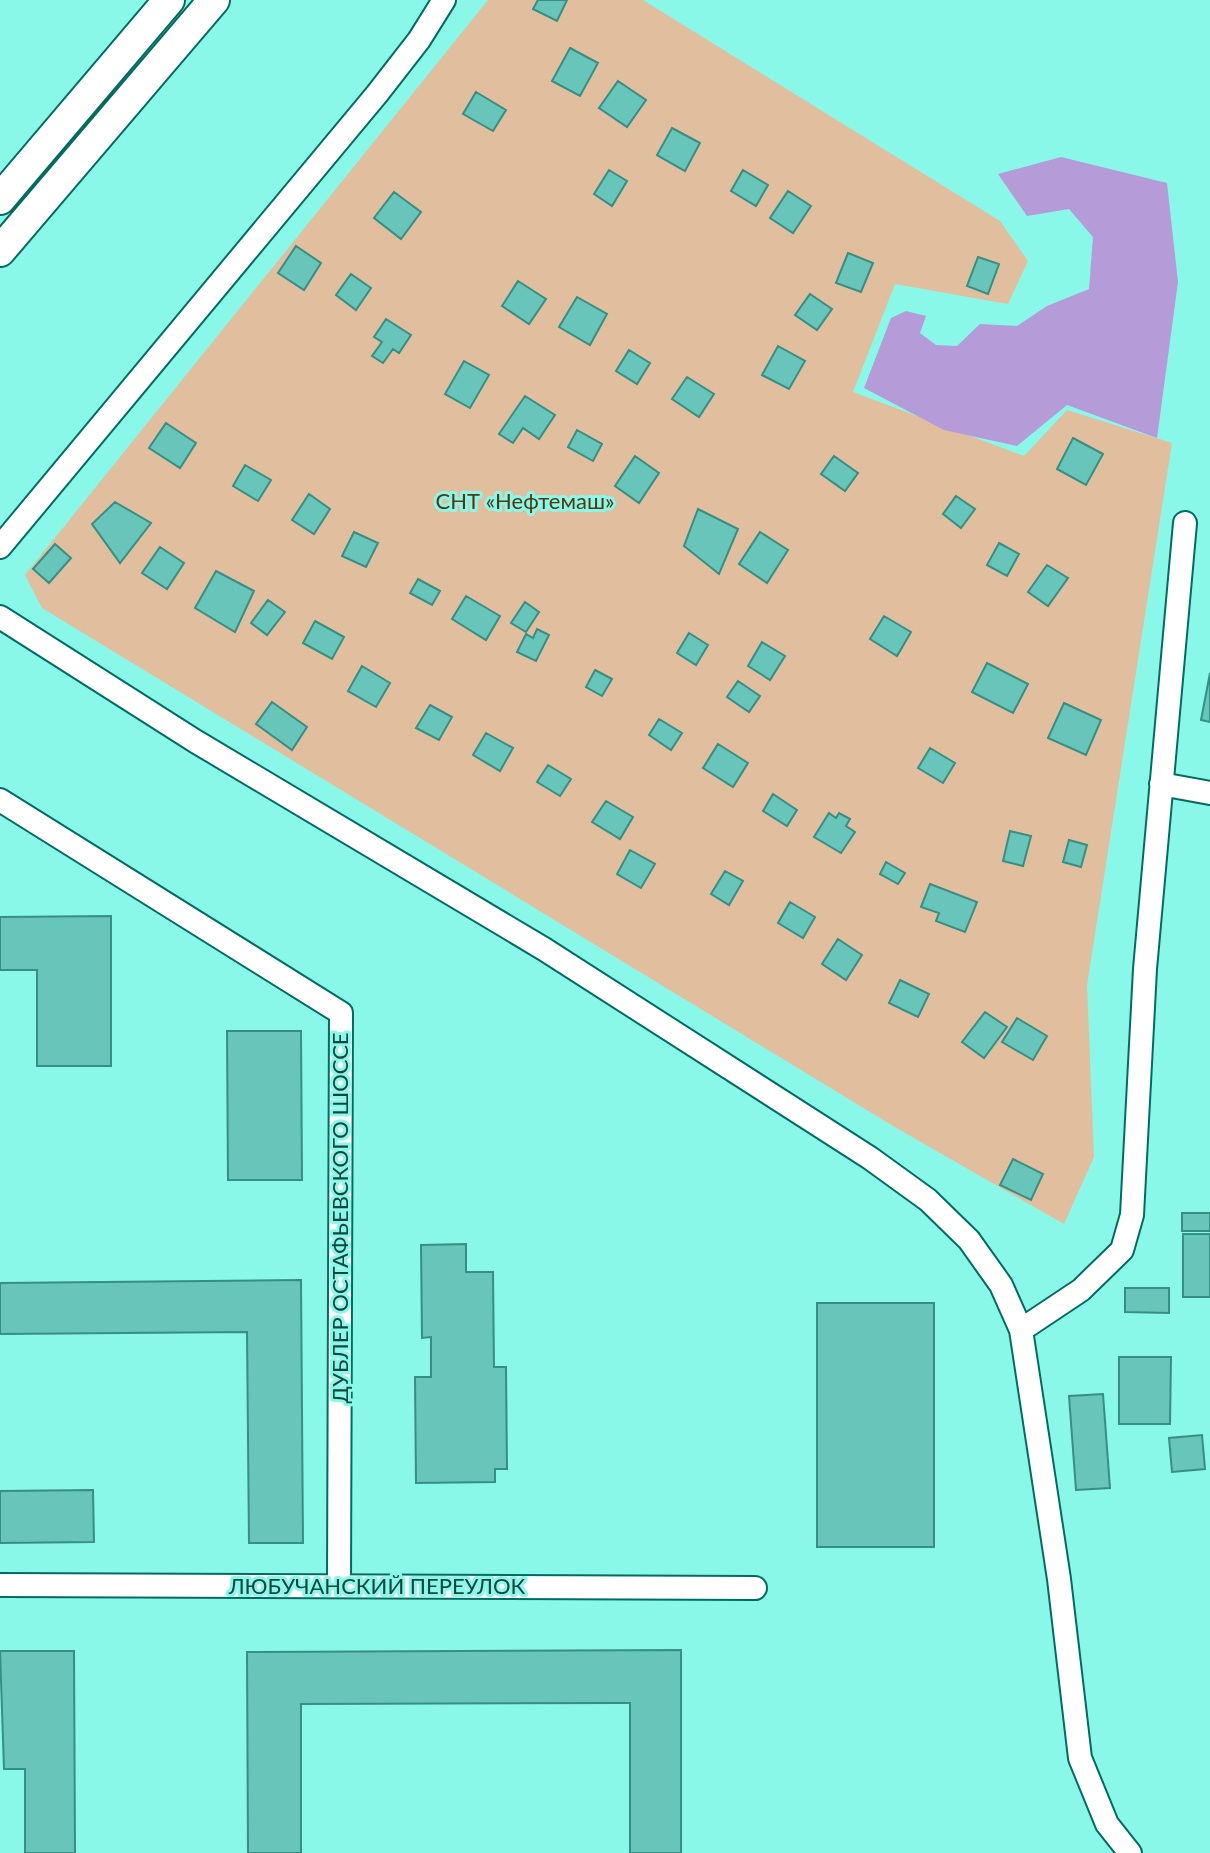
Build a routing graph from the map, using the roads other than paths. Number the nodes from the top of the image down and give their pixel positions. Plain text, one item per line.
1 (169, 0) edge
2 (214, 0) edge
3 (444, 0) edge
4 (0, 199) edge
5 (0, 251) edge
6 (1185, 523) dead end
7 (0, 547) edge
8 (0, 617) edge
9 (1161, 784) junction
10 (1210, 793) edge
11 (0, 800) edge
12 (1021, 1330) junction
13 (0, 1585) edge
14 (339, 1585) junction
15 (755, 1588) dead end
16 (1130, 1853) edge

1 - 4 main road
2 - 5 main road
3 - 7 street
6 - 9 street
8 - 12 street
9 - 10 street
9 - 12 street
11 - 14 street, ДУБЛЕР ОСТАФЬЕВСКОГО ШОССЕ
12 - 16 street
13 - 14 street, ЛЮБУЧАНСКИЙ ПЕРЕУЛОК
14 - 15 street, ЛЮБУЧАНСКИЙ ПЕРЕУЛОК

